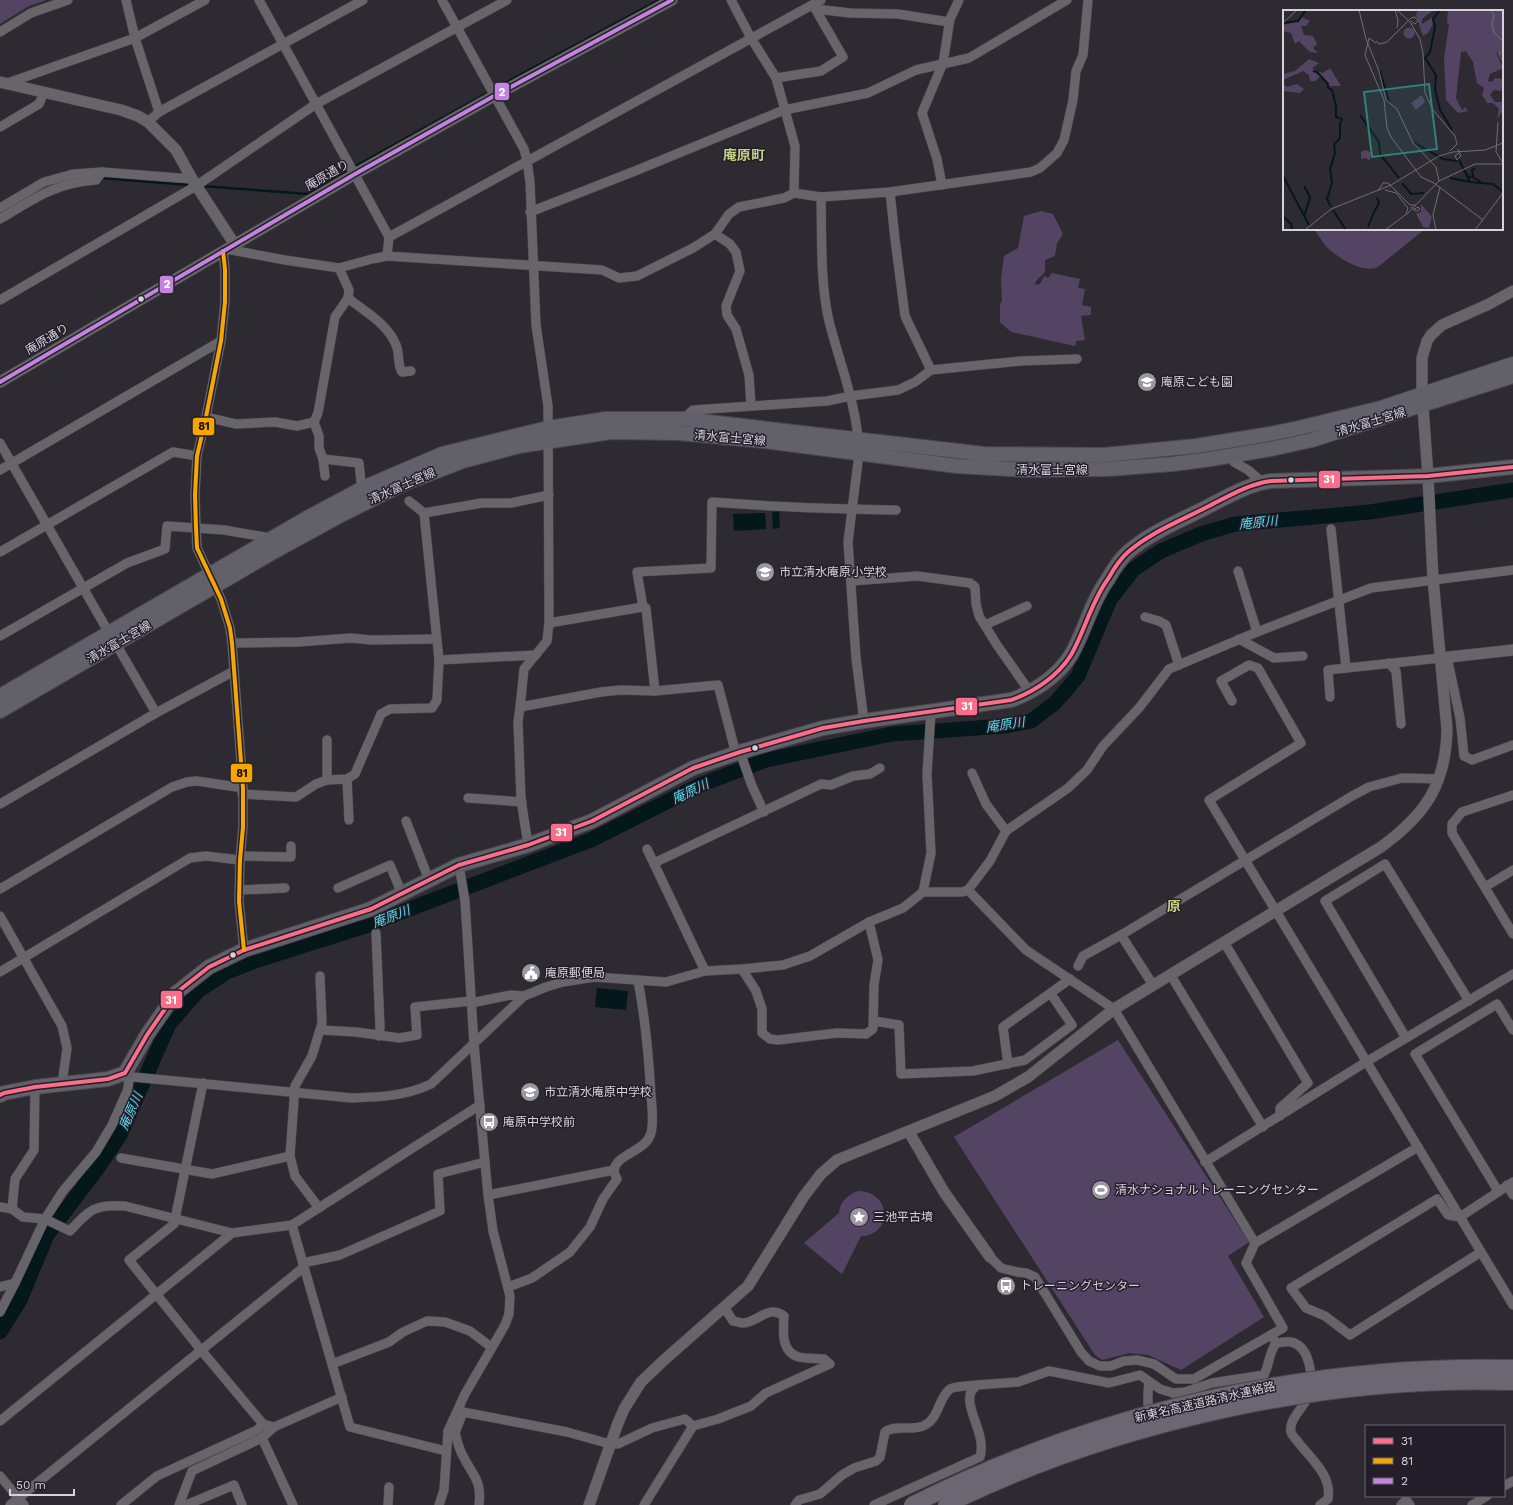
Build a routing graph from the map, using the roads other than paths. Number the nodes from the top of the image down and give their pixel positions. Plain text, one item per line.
1 (68, 0) edge
2 (126, 0) edge
3 (205, 0) edge
4 (259, 0) edge
5 (363, 0) edge
6 (442, 0) edge
7 (507, 0) edge
8 (672, 0) edge
9 (731, 0) edge
10 (959, 0) edge
11 (1067, 0) edge
12 (1088, 0) edge
13 (352, 3) edge
14 (816, 5) edge
15 (949, 22) junction
16 (457, 27) junction
17 (0, 32) edge
18 (135, 38) junction
19 (751, 38) junction
20 (283, 44) junction
21 (943, 63) junction
22 (776, 78) junction
23 (3, 83) edge
24 (44, 92) junction
25 (494, 96) junction
26 (316, 104) junction
27 (784, 110) junction
28 (159, 112) junction
29 (148, 122) junction
30 (0, 127) edge
31 (527, 161) junction
32 (102, 172) junction
33 (354, 174) junction
34 (194, 182) junction
35 (942, 185) junction
36 (890, 192) junction
37 (794, 193) junction
38 (821, 197) junction
39 (0, 208) edge
40 (530, 212) junction
41 (0, 219) edge
42 (715, 234) junction
43 (389, 237) junction
44 (228, 248) junction
45 (387, 256) junction
46 (532, 266) junction
47 (339, 268) junction
48 (1513, 291) edge
49 (348, 298) junction
50 (0, 300) edge
51 (221, 341) junction
52 (1077, 359) dead end
53 (1513, 364) edge
54 (931, 370) junction
55 (411, 371) dead end
56 (1513, 376) edge
57 (0, 382) edge
58 (851, 396) junction
59 (1422, 400) junction
60 (751, 406) junction
61 (206, 417) junction
62 (683, 419) junction
63 (314, 422) junction
64 (548, 428) junction
65 (548, 442) junction
66 (0, 444) edge
67 (859, 447) junction
68 (197, 456) junction
69 (1234, 456) junction
70 (323, 459) junction
71 (11, 463) junction
72 (1513, 467) edge
73 (0, 470) edge
74 (325, 476) dead end
75 (1428, 476) junction
76 (1262, 482) junction
77 (365, 487) junction
78 (549, 495) junction
79 (409, 501) dead end
80 (851, 509) junction
81 (896, 510) dead end
82 (424, 512) junction
83 (46, 525) junction
84 (196, 527) junction
85 (1331, 529) dead end
86 (269, 541) junction
87 (0, 552) edge
88 (1513, 570) edge
89 (1238, 571) dead end
90 (1433, 580) junction
91 (212, 581) junction
92 (851, 581) junction
93 (84, 588) junction
94 (1339, 599) junction
95 (1026, 606) dead end
96 (643, 607) junction
97 (1145, 617) dead end
98 (549, 623) junction
99 (985, 625) junction
100 (1257, 632) junction
101 (0, 636) edge
102 (112, 638) junction
103 (437, 639) junction
104 (1239, 639) junction
105 (232, 644) junction
106 (1513, 650) edge
107 (536, 654) junction
108 (1303, 656) dead end
109 (1444, 657) junction
110 (439, 660) junction
111 (1389, 663) junction
112 (1179, 665) junction
113 (1346, 668) junction
114 (234, 672) junction
115 (655, 691) junction
116 (1030, 692) junction
117 (0, 696) edge
118 (1330, 697) dead end
119 (1232, 701) dead end
120 (520, 707) junction
121 (0, 711) edge
122 (156, 712) junction
123 (931, 712) junction
124 (864, 720) junction
125 (1401, 724) dead end
126 (327, 740) dead end
127 (1513, 745) edge
128 (739, 755) junction
129 (880, 768) dead end
130 (972, 772) dead end
131 (347, 779) junction
132 (1439, 779) junction
133 (327, 780) junction
134 (242, 791) junction
135 (1513, 795) edge
136 (468, 798) dead end
137 (522, 802) junction
138 (0, 804) edge
139 (764, 812) junction
140 (350, 820) dead end
141 (406, 820) dead end
142 (1006, 831) junction
143 (528, 845) junction
144 (290, 846) dead end
145 (647, 849) dead end
146 (240, 858) junction
147 (1245, 859) junction
148 (654, 863) junction
149 (460, 870) junction
150 (1513, 870) edge
151 (429, 880) junction
152 (1485, 887) junction
153 (286, 888) dead end
154 (338, 888) dead end
155 (0, 889) edge
156 (240, 890) junction
157 (968, 890) junction
158 (923, 892) junction
159 (402, 894) junction
160 (1277, 911) junction
161 (0, 916) edge
162 (869, 922) junction
163 (376, 933) dead end
164 (1513, 934) edge
165 (1121, 935) junction
166 (1224, 942) junction
167 (244, 950) junction
168 (24, 958) junction
169 (1078, 966) dead end
170 (742, 969) junction
171 (705, 971) junction
172 (0, 972) edge
173 (1170, 974) junction
174 (1513, 974) edge
175 (320, 976) dead end
176 (1070, 979) junction
177 (638, 980) junction
178 (1153, 984) junction
179 (1051, 994) junction
180 (524, 996) junction
181 (1469, 1001) junction
182 (471, 1002) junction
183 (1114, 1009) junction
184 (874, 1021) junction
185 (321, 1030) junction
186 (1513, 1030) edge
187 (379, 1036) junction
188 (1406, 1038) junction
189 (474, 1044) junction
190 (1366, 1062) junction
191 (1008, 1064) junction
192 (129, 1075) junction
193 (203, 1083) junction
194 (62, 1084) junction
195 (35, 1087) junction
196 (294, 1092) junction
197 (0, 1095) edge
198 (480, 1105) junction
199 (1280, 1116) junction
200 (1262, 1127) junction
201 (909, 1132) junction
202 (1418, 1147) junction
203 (290, 1156) junction
204 (121, 1158) dead end
205 (485, 1162) junction
206 (1205, 1162) junction
207 (186, 1169) junction
208 (614, 1170) junction
209 (1510, 1184) edge
210 (1498, 1191) junction
211 (488, 1195) junction
212 (1513, 1195) edge
213 (0, 1207) edge
214 (12, 1208) junction
215 (319, 1208) junction
216 (1460, 1216) junction
217 (176, 1219) junction
218 (48, 1220) junction
219 (292, 1225) junction
220 (232, 1233) junction
221 (1255, 1243) junction
222 (1481, 1252) junction
223 (990, 1257) joint
224 (304, 1265) junction
225 (15, 1283) junction
226 (0, 1287) edge
227 (508, 1287) junction
228 (157, 1294) junction
229 (1513, 1305) edge
230 (724, 1307) junction
231 (0, 1312) edge
232 (1274, 1339) junction
233 (492, 1347) junction
234 (201, 1350) junction
235 (332, 1364) junction
236 (1513, 1368) edge
237 (1149, 1382) junction
238 (1513, 1382) edge
239 (977, 1385) junction
240 (342, 1397) junction
241 (1148, 1405) dead end
242 (0, 1421) edge
243 (263, 1424) junction
244 (693, 1426) junction
245 (274, 1427) junction
246 (452, 1432) junction
247 (262, 1438) junction
248 (610, 1444) junction
249 (446, 1452) junction
250 (0, 1476) edge
251 (389, 1487) dead end
252 (1485, 1497) edge
253 (21, 1502) edge
254 (10, 1505) edge
255 (121, 1505) edge
256 (178, 1505) edge
257 (186, 1505) edge
258 (242, 1505) edge
259 (293, 1505) edge
260 (388, 1505) edge
261 (439, 1505) edge
262 (479, 1505) edge
263 (589, 1505) edge
264 (644, 1505) edge
265 (795, 1505) edge
266 (874, 1505) edge
267 (912, 1505) edge
268 (946, 1505) edge
269 (1320, 1505) edge
270 (1401, 1505) edge
271 (1410, 1505) edge
272 (1472, 1505) edge

1 - 17 street
2 - 18 street
3 - 18 street
4 - 20 street
5 - 13 street
6 - 16 street
7 - 16 street
8 - 25 street, 庵原通り
9 - 19 street
10 - 15 street
11 - 21 street
12 - 35 street
13 - 20 street
14 - 15 street
14 - 19 street
14 - 22 street
15 - 21 street
16 - 25 street
16 - 26 street
18 - 23 street
18 - 28 street
19 - 22 street
19 - 31 street
20 - 26 street
20 - 28 street
21 - 27 street
21 - 35 street
22 - 27 street
23 - 24 street
24 - 29 street
24 - 30 street
25 - 31 street
25 - 33 street, 庵原通り
26 - 33 street
26 - 34 street
27 - 37 street
27 - 40 street
28 - 29 street
29 - 34 street
31 - 40 street
31 - 43 street
32 - 34 street
32 - 39 street
32 - 41 street
33 - 43 street
33 - 44 street, 庵原通り
34 - 44 street
34 - 50 street
35 - 36 street
36 - 38 street
36 - 54 street
37 - 38 street
37 - 42 street
38 - 58 street
40 - 46 street
42 - 46 street
42 - 60 street
43 - 45 street
44 - 47 street
44 - 51 street
44 - 57 street, 庵原通り
45 - 46 street
45 - 47 street
46 - 64 street
47 - 49 street
48 - 59 street
49 - 55 street
49 - 63 street
51 - 61 street
51 - 71 street
52 - 54 street
53 - 59 main road, 清水富士宮線
54 - 58 street
56 - 59 main road, 清水富士宮線
58 - 60 street
58 - 67 street
59 - 67 main road, 清水富士宮線
59 - 69 main road, 清水富士宮線
59 - 75 street
60 - 62 street
61 - 63 street
61 - 68 street
62 - 64 main road, 清水富士宮線
62 - 67 main road, 清水富士宮線
63 - 70 street
64 - 65 street
64 - 77 main road, 清水富士宮線
65 - 67 main road, 清水富士宮線
65 - 78 street
65 - 91 main road, 清水富士宮線
66 - 71 street
67 - 69 main road, 清水富士宮線
67 - 80 street
68 - 83 street
68 - 84 street
69 - 76 street
70 - 74 street
70 - 77 street
71 - 73 street
71 - 83 street
72 - 75 main road
75 - 76 main road
75 - 90 street
76 - 116 main road
77 - 86 main road, 清水富士宮線
78 - 82 street
78 - 98 street
79 - 82 street
80 - 81 street
80 - 92 street
80 - 96 street
82 - 103 street
83 - 87 street
83 - 93 street
84 - 86 street
84 - 91 street
84 - 93 street
85 - 94 street
86 - 91 main road, 清水富士宮線
88 - 90 street
89 - 100 street
90 - 94 street
90 - 109 street
91 - 102 main road, 清水富士宮線
91 - 105 street
92 - 99 street
92 - 124 street
93 - 101 street
93 - 102 street
94 - 100 street
94 - 113 street
95 - 99 street
96 - 98 street
96 - 115 street
97 - 112 street
98 - 107 street
99 - 116 street
100 - 104 street
102 - 117 main road, 清水富士宮線
102 - 121 main road, 清水富士宮線
102 - 122 street
103 - 105 street
103 - 110 street
104 - 108 street
104 - 112 street
105 - 114 street
106 - 109 street
107 - 110 street
107 - 120 street
109 - 111 street
109 - 127 street
109 - 132 street
110 - 131 street
111 - 113 street
111 - 125 street
112 - 142 street
113 - 118 street
114 - 122 street
114 - 134 street
115 - 120 street
115 - 128 street
116 - 123 main road
119 - 147 street
120 - 137 street
122 - 138 street
123 - 124 main road
123 - 158 street
124 - 128 main road
126 - 133 street
128 - 139 street
128 - 143 main road
129 - 139 street
130 - 142 street
131 - 133 street
131 - 140 street
132 - 147 street
132 - 160 street
133 - 134 street
134 - 146 street
134 - 155 street
135 - 152 street
136 - 137 street
137 - 143 street
139 - 148 street
141 - 151 street
142 - 157 street
143 - 149 main road
144 - 146 street
145 - 148 street
146 - 156 street
146 - 168 street
147 - 160 street
147 - 165 street
148 - 171 street
149 - 151 main road
149 - 182 street
150 - 152 street
151 - 159 main road
152 - 164 street
153 - 156 street
154 - 159 street
156 - 167 street
157 - 158 street
157 - 176 street
158 - 162 street
159 - 167 main road
160 - 166 street
160 - 190 street
161 - 168 street
162 - 170 street
162 - 184 street
163 - 187 street
165 - 169 street
165 - 178 street
166 - 173 street
166 - 199 street
167 - 192 main road
168 - 172 street
168 - 194 street
170 - 171 street
170 - 184 street
171 - 177 street
173 - 178 street
173 - 200 street
174 - 181 street
175 - 185 street
176 - 179 street
176 - 183 street
177 - 180 street
177 - 208 street
178 - 183 street
179 - 191 street
179 - 191 street
180 - 182 street
180 - 189 street
181 - 188 street
181 - 188 street
182 - 187 street
182 - 189 street
183 - 201 street
183 - 206 street
184 - 191 street
185 - 187 street
185 - 196 street
186 - 210 street
188 - 190 street
189 - 196 street
189 - 198 street
190 - 199 street
190 - 202 street
192 - 193 street
192 - 194 main road
192 - 218 street
193 - 196 street
193 - 207 street
194 - 195 main road
195 - 197 main road
195 - 214 street
196 - 203 street
198 - 205 street
198 - 215 street
199 - 200 street
200 - 206 street
201 - 223 street
201 - 230 street
202 - 216 street
202 - 221 street
203 - 207 street
203 - 215 street
204 - 207 street
205 - 211 street
205 - 224 street
206 - 221 street
207 - 217 street
208 - 211 street
208 - 227 street
209 - 210 street
209 - 212 street
210 - 216 street
211 - 227 street
213 - 214 street
214 - 218 street
215 - 219 street
216 - 222 street
216 - 222 street
217 - 218 street
217 - 220 street
217 - 228 street
218 - 225 street
219 - 220 street
219 - 224 street
220 - 228 street
221 - 232 street
222 - 229 street
223 - 232 street
224 - 234 street
224 - 235 street
225 - 226 street
225 - 231 street
227 - 233 street
228 - 234 street
228 - 242 street
230 - 244 street
230 - 248 street
232 - 237 street
232 - 269 street
233 - 235 street
233 - 246 street
234 - 243 street
234 - 253 street
235 - 240 street
236 - 267 highway, 新東名高速道路清水連絡路, bridge
237 - 239 street
237 - 241 street
238 - 268 highway, 新東名高速道路清水連絡路, bridge
239 - 265 street
239 - 266 street
240 - 245 street
240 - 249 street
243 - 245 street
243 - 255 street
244 - 248 street
244 - 264 street
245 - 247 street
246 - 248 street
246 - 249 street
246 - 262 street
247 - 256 street
247 - 259 street
248 - 263 street
249 - 261 street
250 - 253 street
251 - 260 street
252 - 272 street
253 - 254 street
257 - 258 street
270 - 271 street

